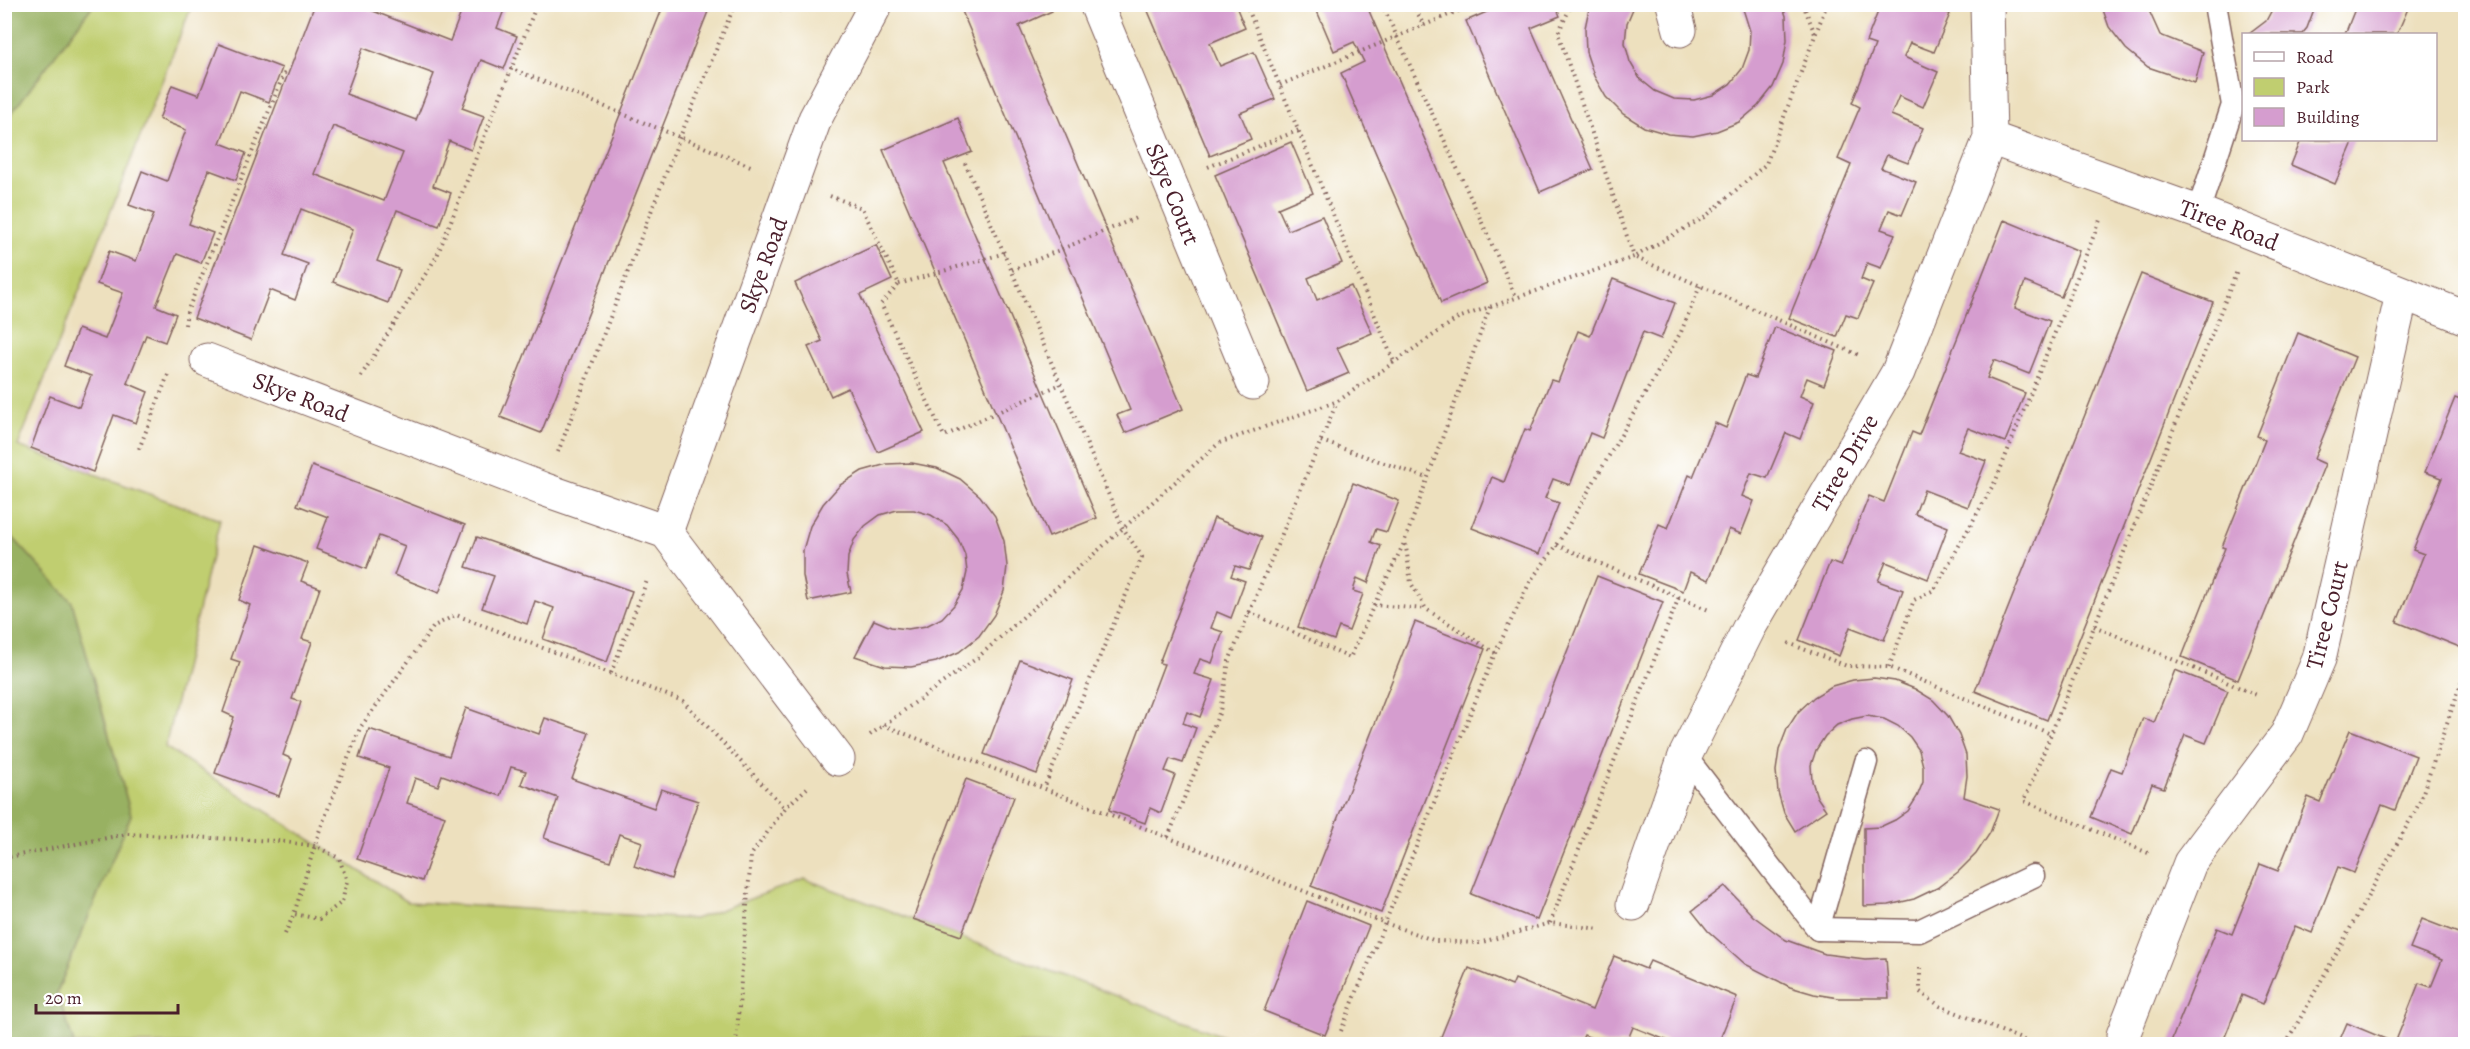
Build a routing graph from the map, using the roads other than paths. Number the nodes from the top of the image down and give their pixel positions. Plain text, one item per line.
1 (876, 4) edge
2 (1096, 4) edge
3 (1987, 4) edge
4 (2215, 4) edge
5 (1990, 138) junction
6 (2198, 212) junction
7 (2402, 294) junction
8 (2466, 318) edge
9 (207, 360) road end
10 (1253, 383) dead end
11 (666, 532) junction
12 (1685, 756) junction
13 (838, 759) road end
14 (1866, 762) dead end
15 (2033, 876) dead end
16 (1633, 904) road end
17 (1818, 929) junction
18 (2122, 1035) dead end

1 - 11 street, Skye Road
2 - 10 street, Skye Court
3 - 5 street, Tiree Drive
4 - 6 lane
5 - 6 street, Tiree Road
5 - 12 street, Tiree Drive
6 - 7 street, Tiree Road
7 - 8 street, Tiree Road
7 - 18 street, Tiree Court
9 - 11 street, Skye Road
11 - 13 street
12 - 16 street, Tiree Drive
12 - 17 lane
14 - 17 lane
15 - 17 lane

